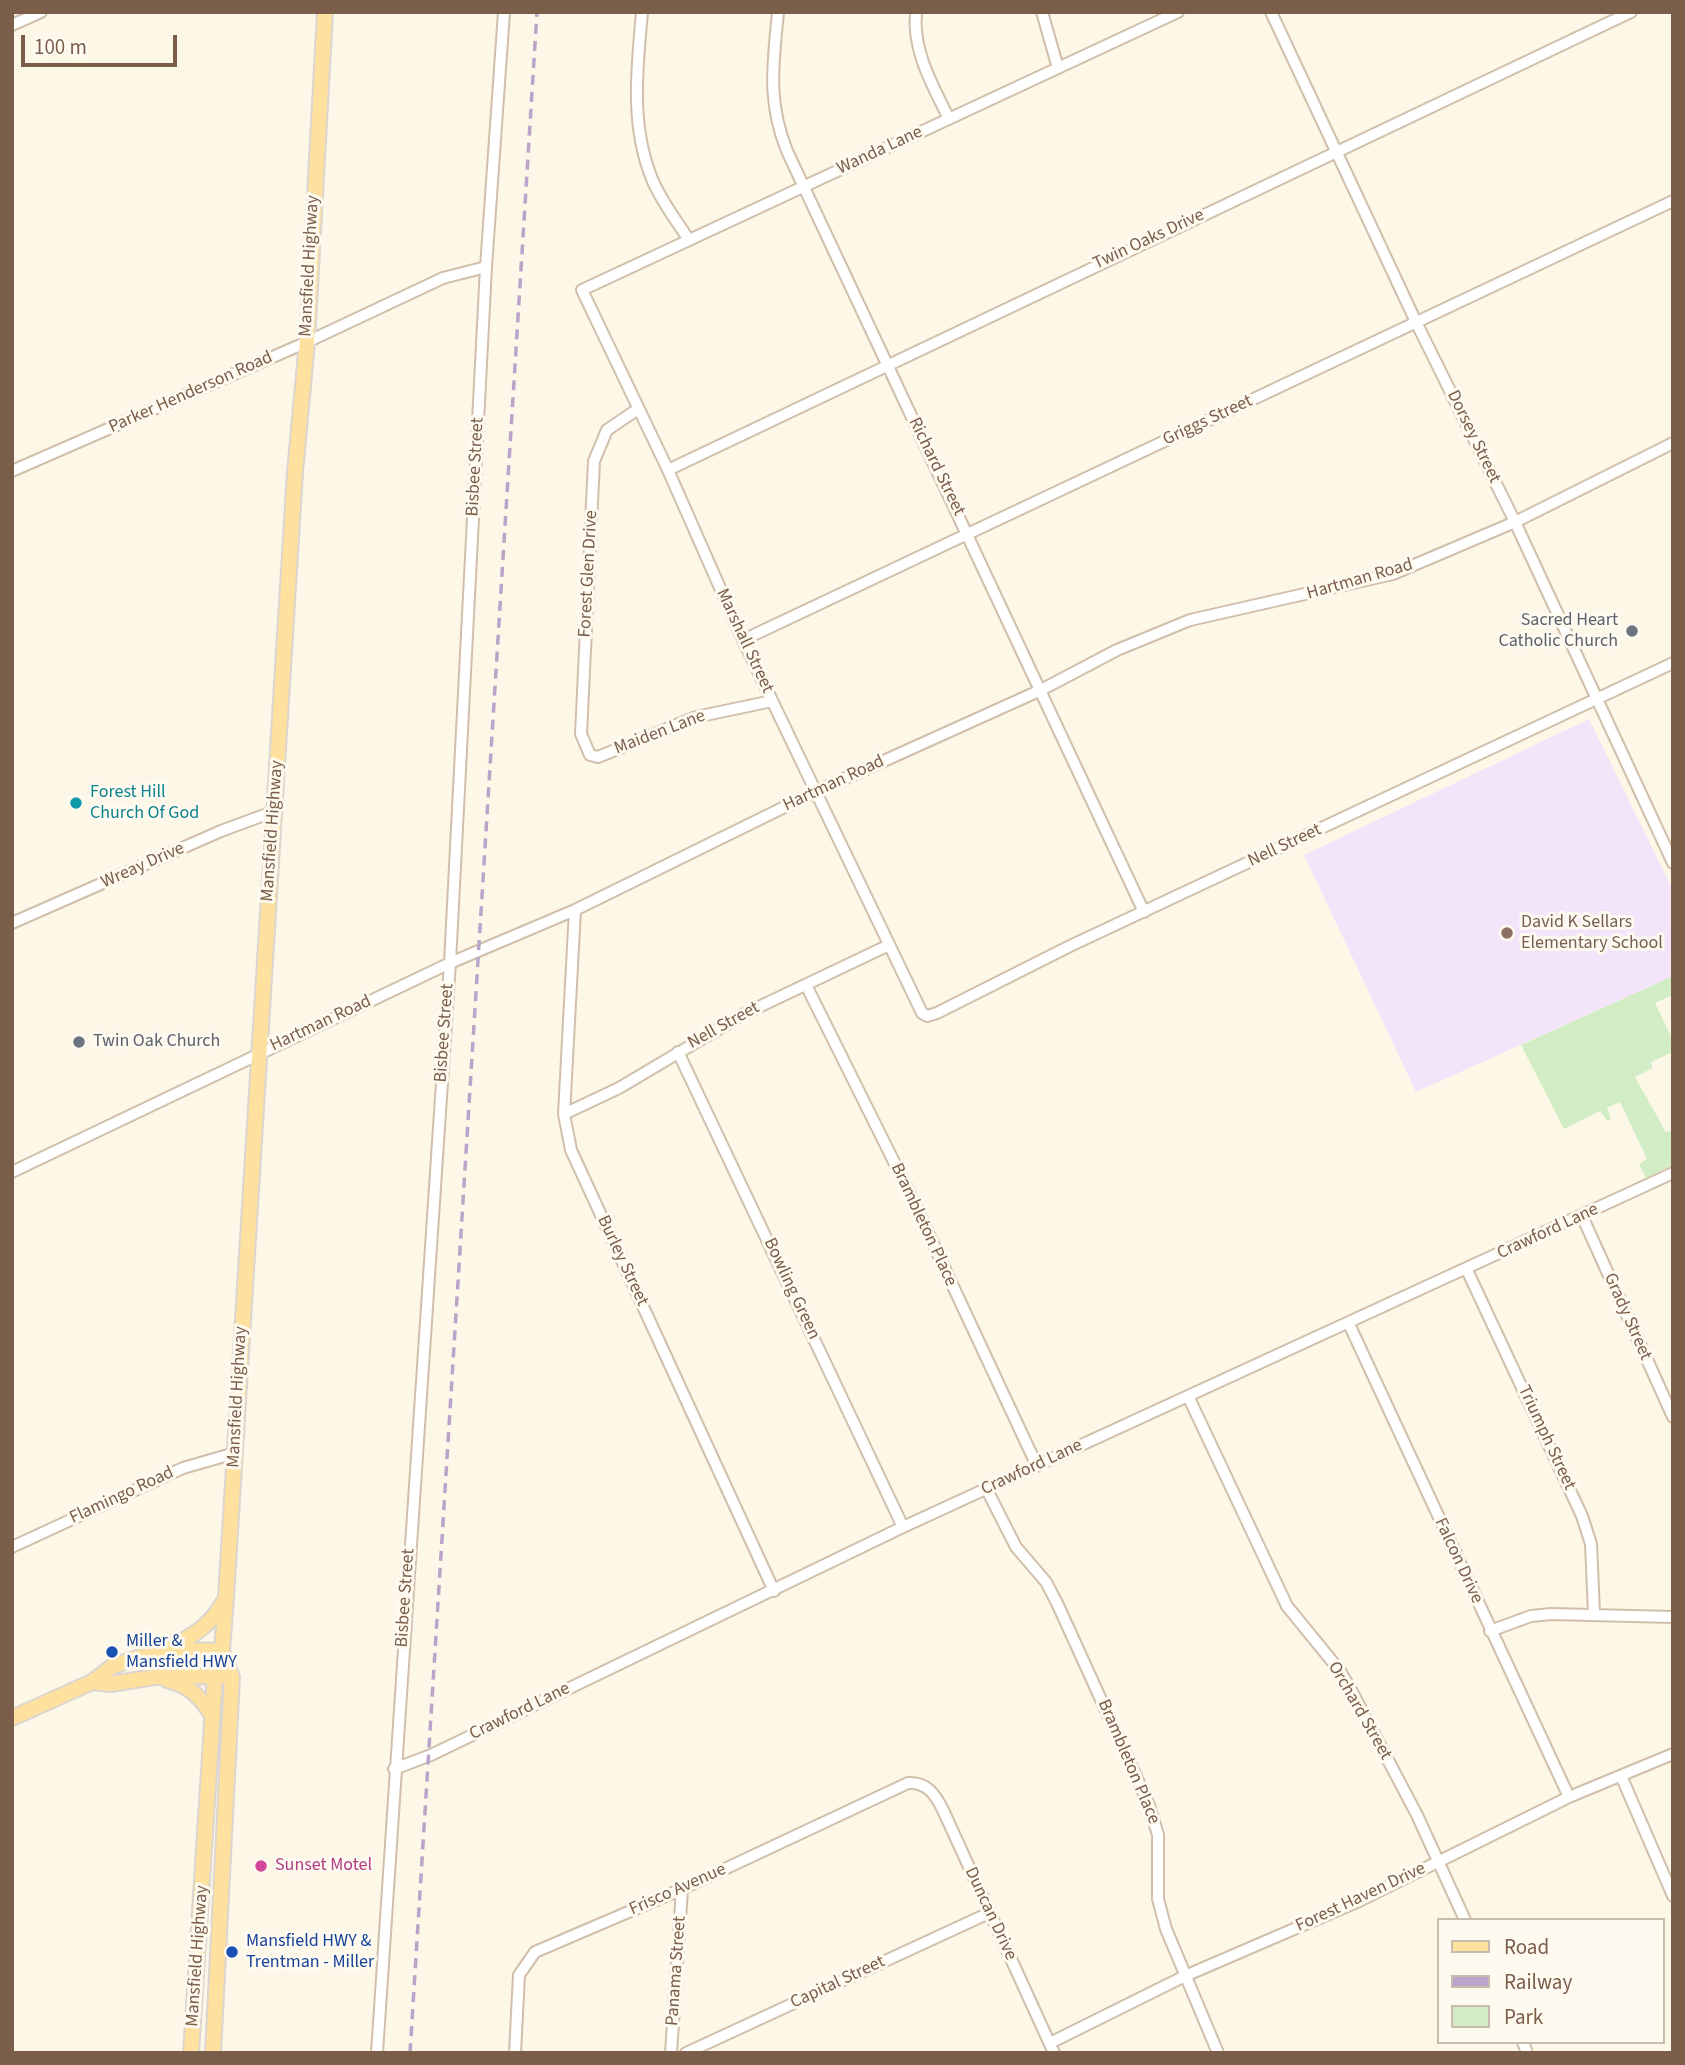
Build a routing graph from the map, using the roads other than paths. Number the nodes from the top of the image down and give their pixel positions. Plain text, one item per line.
1 (40, 12) edge
2 (325, 12) edge
3 (504, 12) edge
4 (642, 12) edge
5 (778, 12) edge
6 (916, 12) edge
7 (1042, 12) edge
8 (1178, 12) edge
9 (1271, 12) edge
10 (1631, 12) edge
11 (12, 25) edge
12 (1058, 68) junction
13 (949, 119) junction
14 (1337, 152) junction
15 (803, 186) junction
16 (1673, 201) edge
17 (689, 240) junction
18 (486, 267) junction
19 (582, 290) joint
20 (1416, 322) junction
21 (307, 342) junction
22 (887, 363) junction
23 (638, 409) junction
24 (1673, 443) edge
25 (668, 470) junction
26 (12, 471) edge
27 (1515, 522) junction
28 (969, 535) junction
29 (743, 640) junction
30 (1673, 663) edge
31 (1041, 690) junction
32 (1596, 698) junction
33 (772, 701) junction
34 (590, 755) joint
35 (815, 792) junction
36 (275, 811) junction
37 (1673, 863) edge
38 (575, 910) junction
39 (1144, 912) junction
40 (12, 923) edge
41 (889, 945) junction
42 (450, 962) junction
43 (806, 985) junction
44 (911, 990) joint
45 (678, 1052) junction
46 (258, 1053) junction
47 (564, 1114) junction
48 (12, 1172) edge
49 (1673, 1173) edge
50 (1582, 1216) junction
51 (1467, 1270) junction
52 (1349, 1324) junction
53 (1188, 1396) junction
54 (1673, 1417) edge
55 (235, 1453) junction
56 (1037, 1466) junction
57 (987, 1490) junction
58 (903, 1527) junction
59 (12, 1547) edge
60 (774, 1591) junction
61 (226, 1597) junction
62 (1594, 1614) junction
63 (1673, 1617) edge
64 (1490, 1630) junction
65 (222, 1651) junction
66 (160, 1652) junction
67 (215, 1676) junction
68 (155, 1677) junction
69 (232, 1677) junction
70 (92, 1682) junction
71 (213, 1717) junction
72 (12, 1718) edge
73 (1673, 1754) edge
74 (394, 1769) junction
75 (1622, 1778) junction
76 (918, 1783) joint
77 (1569, 1797) junction
78 (1438, 1862) junction
79 (682, 1889) junction
80 (1673, 1896) edge
81 (989, 1913) junction
82 (1464, 1918) edge
83 (198, 1958) junction
84 (220, 1959) junction
85 (1185, 1976) junction
86 (1052, 2048) edge
87 (191, 2053) edge
88 (213, 2053) edge
89 (377, 2053) edge
90 (514, 2053) edge
91 (671, 2053) edge
92 (686, 2053) edge
93 (1218, 2053) edge

1 - 11 street
2 - 21 main road, Mansfield Highway
3 - 18 street, Bisbee Street
4 - 17 street
5 - 15 street, Richard Street
6 - 13 street
7 - 12 street
8 - 12 street, Wanda Lane
9 - 14 street, Dorsey Street
10 - 14 street, Twin Oaks Drive
12 - 13 street, Wanda Lane
13 - 15 street, Wanda Lane
14 - 20 street, Dorsey Street
14 - 22 street, Twin Oaks Drive
15 - 17 street, Wanda Lane
15 - 22 street, Richard Street
16 - 20 street, Griggs Street
17 - 19 street, Wanda Lane
18 - 21 street, Parker Henderson Road
18 - 42 street, Bisbee Street
19 - 23 street, Marshall Street
20 - 27 street, Dorsey Street
20 - 28 street, Griggs Street
21 - 26 street, Parker Henderson Road
21 - 36 main road, Mansfield Highway
22 - 25 street, Twin Oaks Drive
22 - 28 street, Richard Street
23 - 25 street, Marshall Street
23 - 34 street, Forest Glen Drive
24 - 27 street, Hartman Road
25 - 29 street, Marshall Street
27 - 31 street, Hartman Road
27 - 32 street, Dorsey Street
28 - 29 street, Griggs Street
28 - 31 street, Richard Street
29 - 33 street, Marshall Street
30 - 32 street, Nell Street
31 - 35 street, Hartman Road
31 - 39 street, Richard Street
32 - 37 street, Dorsey Street
32 - 39 street, Nell Street
33 - 34 street, Maiden Lane
33 - 35 street, Marshall Street
35 - 38 street, Hartman Road
35 - 41 street, Marshall Street
36 - 40 street, Wreay Drive
36 - 46 main road, Mansfield Highway
38 - 42 street, Hartman Road
38 - 47 street, Burley Street
39 - 44 street, Nell Street
41 - 43 street, Nell Street
41 - 44 street, Marshall Street
42 - 46 street, Hartman Road
42 - 74 street, Bisbee Street
43 - 45 street, Nell Street
43 - 56 street, Brambleton Place
45 - 47 street, Nell Street
45 - 58 street, Bowling Green
46 - 48 street, Hartman Road
46 - 55 main road, Mansfield Highway
47 - 60 street, Burley Street
49 - 50 street, Crawford Lane
50 - 51 street, Crawford Lane
50 - 54 street, Grady Street
51 - 52 street, Crawford Lane
51 - 62 street, Triumph Street
52 - 53 street, Crawford Lane
52 - 64 street, Falcon Drive
53 - 56 street, Crawford Lane
53 - 78 street, Orchard Street
55 - 59 street, Flamingo Road
55 - 61 main road, Mansfield Highway
56 - 57 street, Crawford Lane
57 - 58 street, Crawford Lane
57 - 85 street, Brambleton Place
58 - 60 street, Crawford Lane
60 - 74 street, Crawford Lane
61 - 65 main road, Mansfield Highway
61 - 66 main road
62 - 63 street
62 - 64 street
64 - 77 street, Falcon Drive
65 - 66 main road
65 - 67 main road, Mansfield Highway
65 - 69 main road, Mansfield Highway
66 - 70 main road
67 - 68 main road
67 - 69 main road
67 - 71 main road, Mansfield Highway
68 - 70 main road
68 - 71 main road
69 - 84 main road, Mansfield Highway
70 - 72 main road
71 - 83 main road, Mansfield Highway
73 - 75 street, Forest Haven Drive
74 - 89 street, Bisbee Street
75 - 77 street, Forest Haven Drive
75 - 80 street
76 - 79 street, Frisco Avenue
76 - 81 street, Duncan Drive
77 - 78 street, Forest Haven Drive
78 - 82 street, Orchard Street
78 - 85 street, Forest Haven Drive
79 - 90 street, Frisco Avenue
79 - 91 street, Panama Street
81 - 86 street, Duncan Drive
81 - 92 street, Capital Street
83 - 84 main road
83 - 87 main road, Mansfield Highway
84 - 88 main road, Mansfield Highway
85 - 86 street, Forest Haven Drive
85 - 93 street, Brambleton Place

